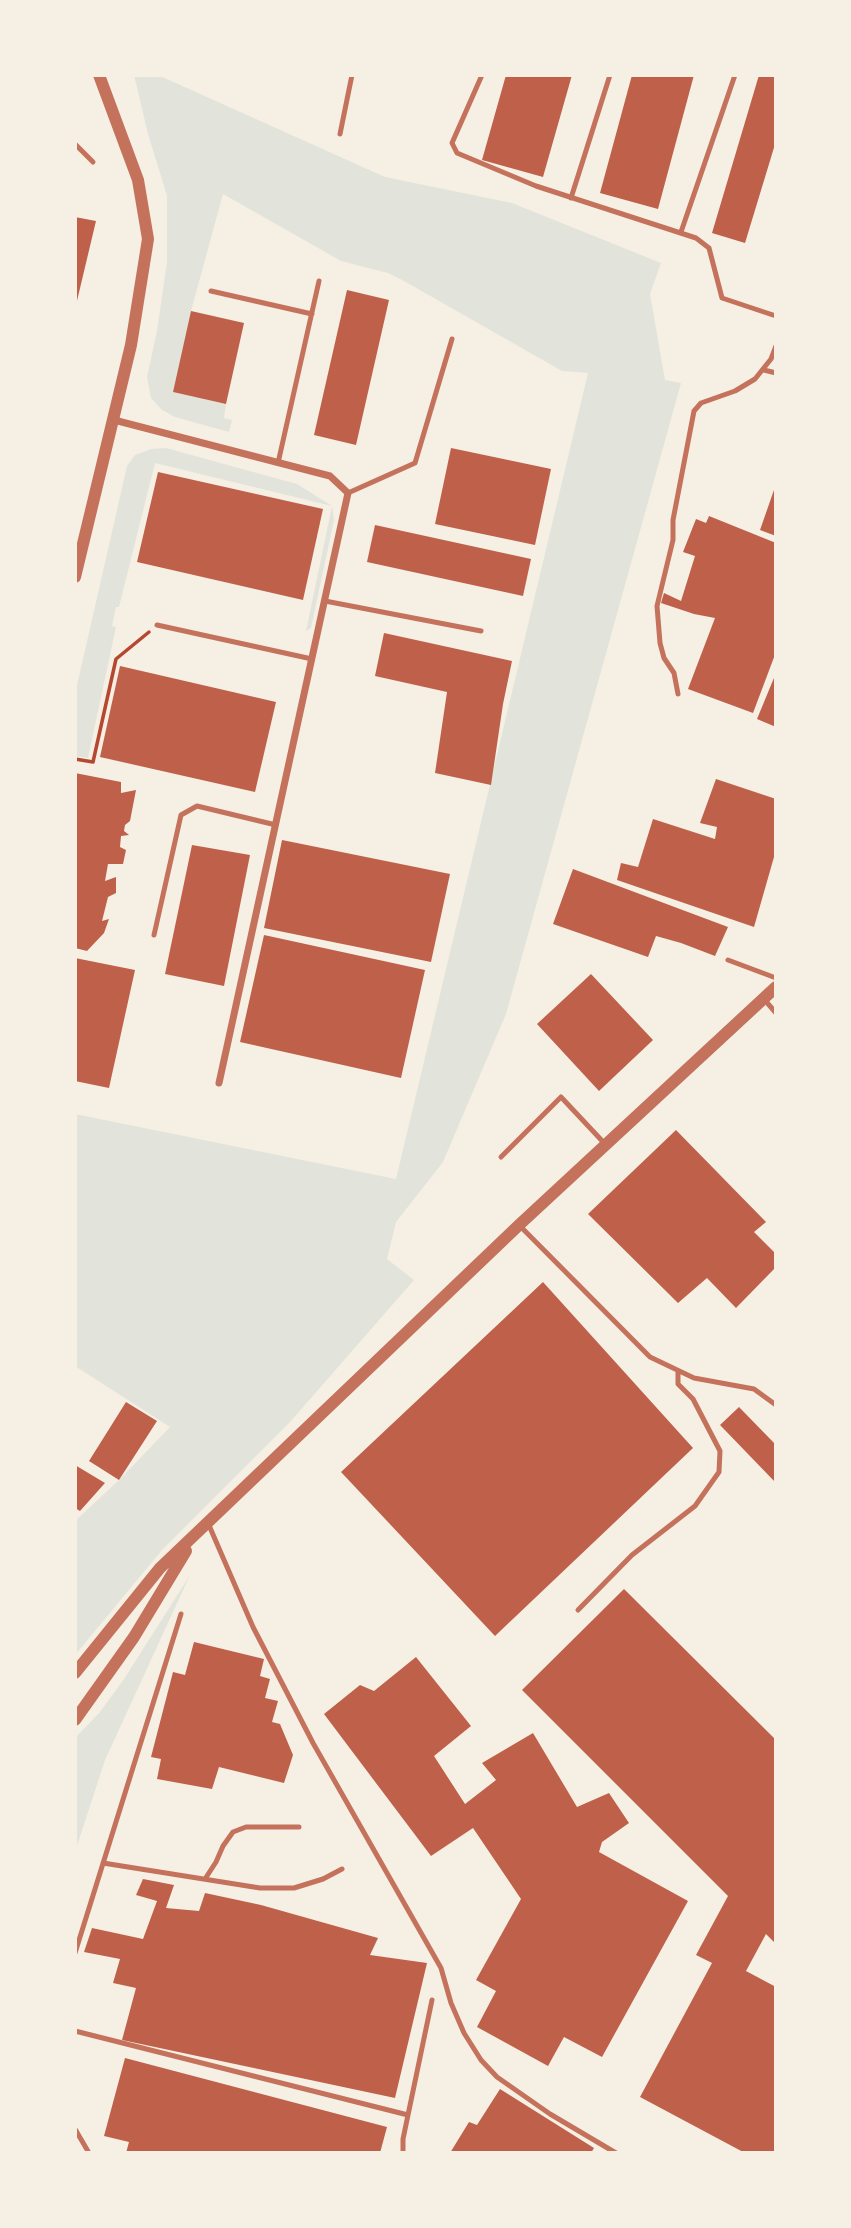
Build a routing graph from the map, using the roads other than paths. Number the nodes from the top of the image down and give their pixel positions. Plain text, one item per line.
1 (99, 75) edge
2 (352, 75) edge
3 (482, 75) edge
4 (611, 75) edge
5 (735, 75) edge
6 (340, 134) dead end
7 (75, 144) edge
8 (93, 163) dead end
9 (571, 198) junction
10 (681, 232) junction
11 (319, 281) dead end
12 (211, 291) dead end
13 (312, 314) junction
14 (776, 316) edge
15 (452, 339) dead end
16 (776, 346) edge
17 (764, 370) junction
18 (776, 373) edge
19 (114, 420) junction
20 (278, 463) junction
21 (348, 493) junction
22 (75, 577) edge
23 (325, 601) junction
24 (156, 625) road end
25 (481, 631) dead end
26 (312, 659) junction
27 (678, 694) dead end
28 (276, 825) junction
29 (154, 935) dead end
30 (728, 960) dead end
31 (776, 978) edge
32 (776, 987) edge
33 (763, 998) junction
34 (776, 1013) edge
35 (219, 1083) dead end
36 (606, 1145) junction
37 (501, 1157) dead end
38 (519, 1225) junction
39 (678, 1371) junction
40 (776, 1405) edge
41 (208, 1523) junction
42 (193, 1539) junction
43 (579, 1610) dead end
44 (181, 1614) dead end
45 (75, 1673) edge
46 (75, 1720) edge
47 (299, 1827) dead end
48 (103, 1863) junction
49 (342, 1869) dead end
50 (205, 1879) junction
51 (75, 1952) edge
52 (432, 2000) dead end
53 (75, 2031) edge
54 (408, 2115) junction
55 (75, 2129) edge
56 (89, 2153) edge
57 (403, 2153) edge
58 (616, 2153) edge

1 - 19 street
2 - 6 lane
3 - 9 lane
4 - 9 lane
5 - 10 lane
7 - 8 lane
9 - 10 lane
10 - 14 lane
11 - 13 lane
12 - 13 lane
13 - 20 lane
15 - 21 lane
16 - 17 lane
17 - 18 lane
17 - 27 lane
19 - 20 street
19 - 22 street
20 - 21 street
21 - 23 street
23 - 25 lane
23 - 26 street
24 - 26 lane
26 - 28 street
28 - 29 lane
28 - 35 street
30 - 31 lane
32 - 33 street
33 - 34 lane
33 - 36 street
36 - 37 lane
36 - 38 street
38 - 39 lane
38 - 41 street
39 - 40 lane
39 - 43 lane
41 - 42 street
41 - 58 lane
42 - 45 street
42 - 46 street
44 - 48 lane
47 - 50 lane
48 - 50 lane
48 - 51 lane
49 - 50 lane
52 - 54 lane
53 - 54 lane
54 - 57 lane
55 - 56 lane

